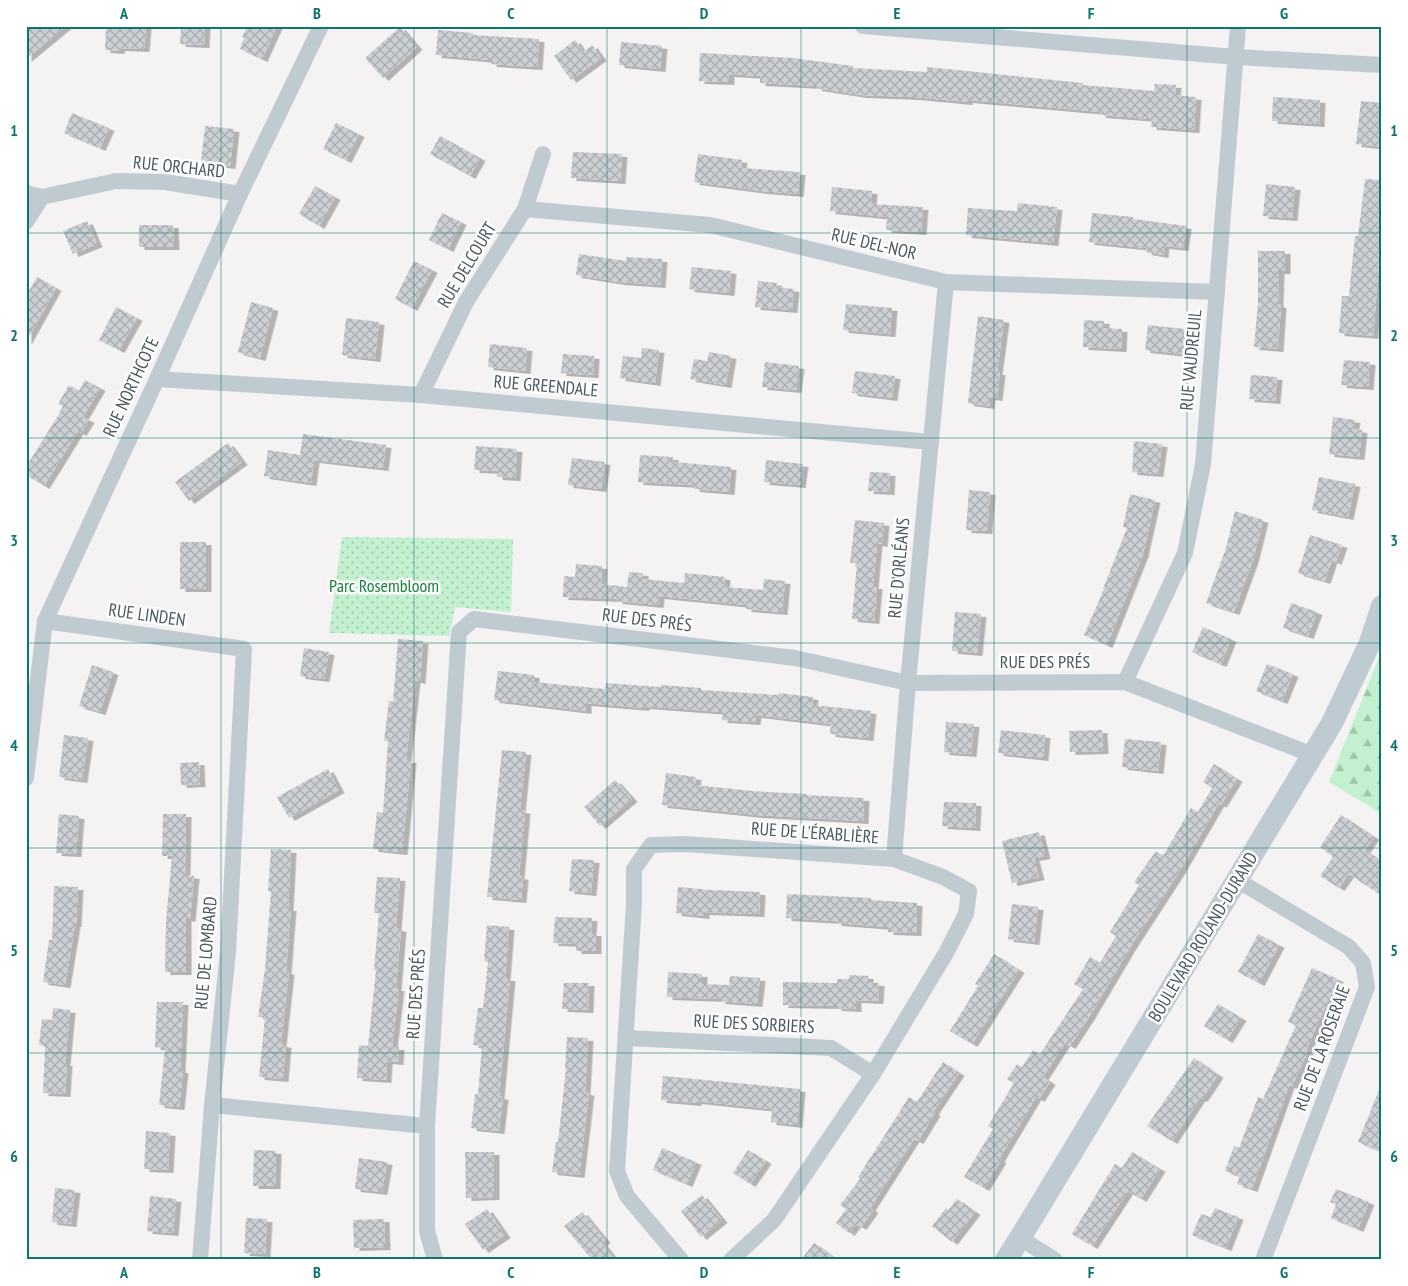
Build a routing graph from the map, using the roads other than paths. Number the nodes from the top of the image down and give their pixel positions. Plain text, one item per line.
1 (320, 26) edge
2 (863, 26) edge
3 (1238, 26) edge
4 (1236, 57) junction
5 (1382, 65) edge
6 (543, 154) dead end
7 (240, 194) junction
8 (34, 195) edge
9 (525, 209) junction
10 (26, 222) edge
11 (946, 282) junction
12 (1217, 292) junction
13 (157, 379) junction
14 (420, 395) junction
15 (931, 442) junction
16 (1382, 606) edge
17 (45, 621) junction
18 (244, 649) joint
19 (1125, 682) junction
20 (908, 683) junction
21 (1313, 755) junction
22 (26, 778) edge
23 (894, 859) junction
24 (1237, 880) junction
25 (626, 1038) junction
26 (873, 1074) junction
27 (212, 1105) junction
28 (428, 1126) junction
29 (1020, 1238) junction
30 (200, 1260) edge
31 (435, 1260) edge
32 (681, 1260) edge
33 (731, 1260) edge
34 (1006, 1260) edge
35 (1055, 1260) edge
36 (1263, 1260) edge

1 - 7 street, RUE NORTHCOTE
2 - 4 street
3 - 4 street, RUE VAUDREUIL
4 - 5 street
4 - 12 street, RUE VAUDREUIL
6 - 9 street, RUE DELCOURT
7 - 8 street, RUE ORCHARD
7 - 13 street, RUE NORTHCOTE
8 - 10 street
9 - 11 street, RUE DEL-NOR
9 - 14 street, RUE DELCOURT
11 - 12 street, RUE DEL-NOR
11 - 15 street, RUE D'ORLÉANS
12 - 19 street, RUE VAUDREUIL
13 - 14 street, RUE GREENDALE
13 - 17 street, RUE NORTHCOTE
14 - 15 street, RUE GREENDALE
15 - 20 street, RUE D'ORLÉANS
16 - 21 street, BOULEVARD ROLAND-DURAND
17 - 18 street, RUE LINDEN
17 - 22 street, RUE NORTHCOTE
18 - 27 street, RUE DE LOMBARD
19 - 20 street, RUE DES PRÉS
19 - 21 street, RUE DES PRÉS
20 - 23 street, RUE D'ORLÉANS
20 - 28 street, RUE DES PRÉS
21 - 24 street, BOULEVARD ROLAND-DURAND
23 - 25 street, RUE DE L'ÉRABLIÈRE
23 - 26 street, RUE DE L'ÉRABLIÈRE
24 - 29 street, BOULEVARD ROLAND-DURAND
24 - 36 street, RUE DE LA ROSERAIE
25 - 26 street, RUE DES SORBIERS
25 - 32 street, RUE DE L'ÉRABLIÈRE
26 - 33 street, RUE DE L'ÉRABLIÈRE
27 - 28 street
27 - 30 street, RUE DE LOMBARD
28 - 31 street, RUE DES PRÉS
29 - 34 street, BOULEVARD ROLAND-DURAND
29 - 35 street

